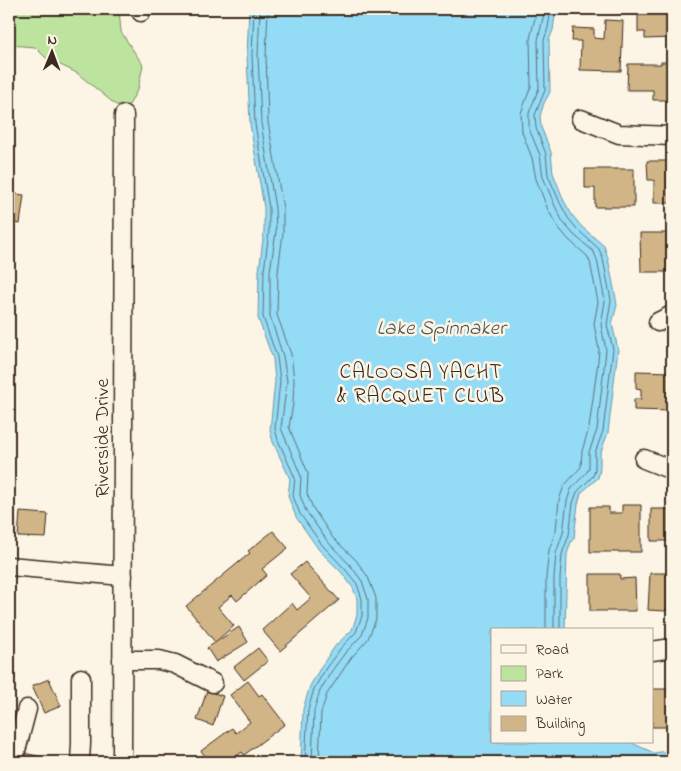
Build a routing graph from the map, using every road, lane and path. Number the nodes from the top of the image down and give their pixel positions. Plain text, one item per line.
1 (124, 115) dead end
2 (580, 119) dead end
3 (672, 136) edge
4 (644, 459) dead end
5 (672, 470) edge
6 (9, 566) edge
7 (122, 576) junction
8 (672, 648) edge
9 (654, 651) edge
10 (122, 660) junction
11 (81, 678) dead end
12 (213, 683) dead end
13 (26, 709) dead end
14 (13, 762) edge
15 (80, 762) edge
16 (122, 762) edge

1 - 7 street, Riverside Drive
2 - 3 street
4 - 5 street
6 - 7 street
7 - 10 street, Riverside Drive
8 - 9 street
10 - 12 street
10 - 16 street, Riverside Drive
11 - 15 street
13 - 14 street

